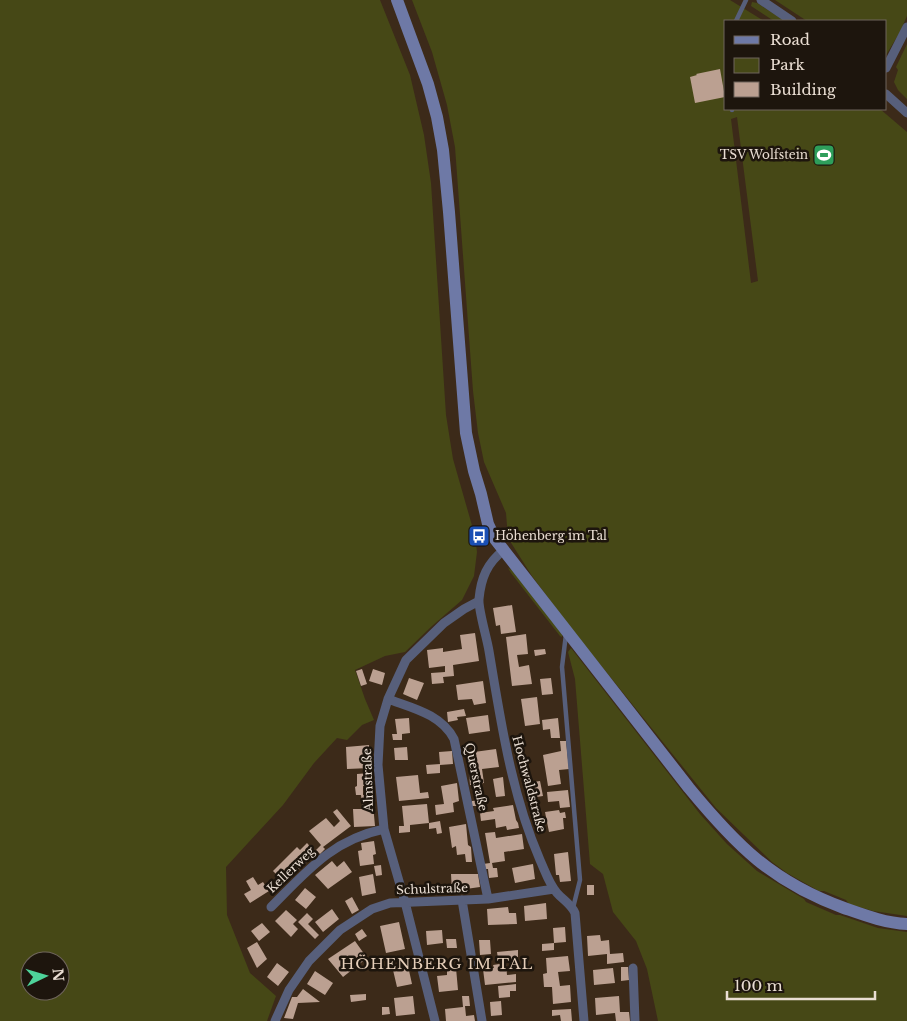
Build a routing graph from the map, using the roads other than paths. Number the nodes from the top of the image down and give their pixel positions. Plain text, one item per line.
1 (398, 0) edge
2 (746, 0) edge
3 (761, 0) edge
4 (736, 20) edge
5 (791, 20) edge
6 (907, 27) edge
7 (887, 66) edge
8 (887, 95) edge
9 (907, 113) edge
10 (504, 550) junction
11 (479, 602) junction
12 (566, 632) junction
13 (388, 699) junction
14 (384, 829) junction
15 (554, 889) junction
16 (488, 898) junction
17 (462, 900) junction
18 (406, 902) junction
19 (271, 907) dead end
20 (573, 908) junction
21 (907, 924) edge
22 (633, 968) dead end
23 (275, 1021) edge
24 (435, 1021) edge
25 (482, 1021) edge
26 (584, 1021) edge
27 (635, 1021) edge

1 - 10 main road
2 - 4 lane
3 - 5 street
6 - 7 street
8 - 9 street
10 - 11 street
10 - 12 main road
11 - 13 street, Almstraße
11 - 15 street, Hochwaldstraße
12 - 20 lane
12 - 21 main road
13 - 14 street, Almstraße
13 - 16 street, Querstraße
14 - 18 street, Almstraße
14 - 19 street, Kellerweg
15 - 16 street, Schulstraße
15 - 20 street, Hochwaldstraße
16 - 17 street, Schulstraße
17 - 18 street, Schulstraße
17 - 25 street
18 - 23 street, Schulstraße
18 - 24 street, Almstraße
20 - 26 street
22 - 27 street

